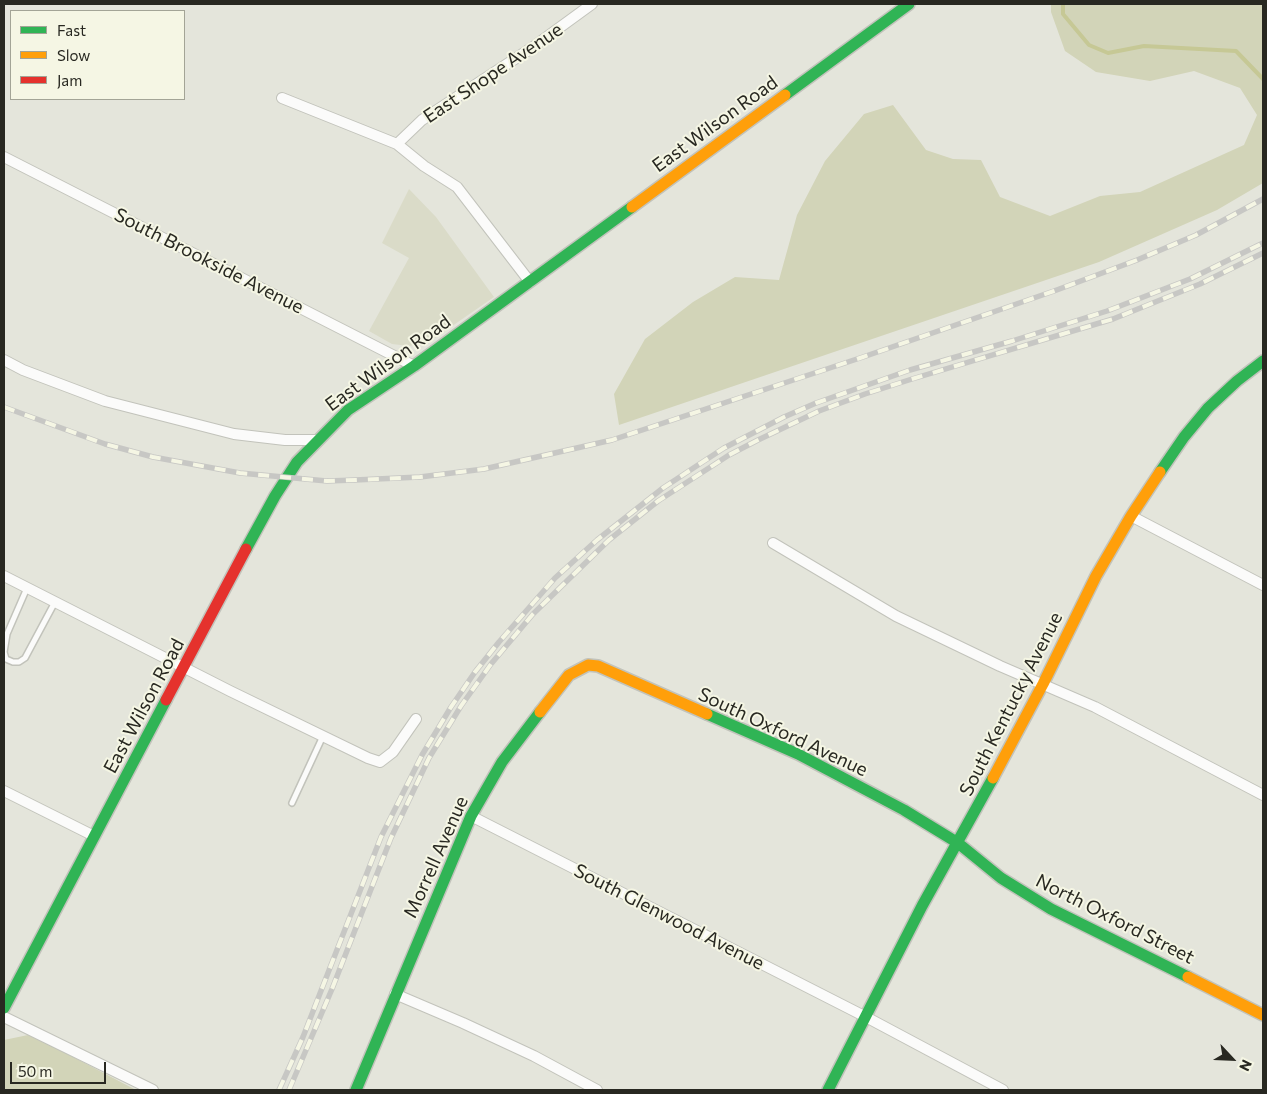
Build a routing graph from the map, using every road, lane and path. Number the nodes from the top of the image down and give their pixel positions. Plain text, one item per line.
1 (592, 4) edge
2 (909, 4) edge
3 (282, 98) dead end
4 (397, 144) junction
5 (4, 157) edge
6 (530, 282) junction
7 (4, 360) edge
8 (1263, 361) edge
9 (414, 366) junction
10 (316, 440) junction
11 (1131, 516) junction
12 (773, 543) dead end
13 (4, 576) edge
14 (1263, 585) edge
15 (27, 588) junction
16 (55, 602) junction
17 (588, 665) joint
18 (184, 667) junction
19 (1043, 684) junction
20 (416, 719) dead end
21 (323, 736) junction
22 (4, 790) edge
23 (1263, 795) edge
24 (292, 803) dead end
25 (471, 816) junction
26 (94, 836) junction
27 (958, 844) junction
28 (395, 994) junction
29 (4, 1008) edge
30 (1263, 1014) edge
31 (4, 1017) edge
32 (866, 1017) junction
33 (153, 1090) edge
34 (356, 1090) edge
35 (597, 1090) edge
36 (828, 1090) edge
37 (1003, 1090) edge

1 - 4 street, East Shope Avenue
2 - 6 street, East Wilson Road
3 - 4 street
4 - 6 street
5 - 9 street, South Brookside Avenue
6 - 9 street, East Wilson Road
7 - 10 street
8 - 11 street, South Kentucky Avenue
9 - 10 street, East Wilson Road
10 - 18 street, East Wilson Road
11 - 14 street
11 - 19 street, South Kentucky Avenue
12 - 19 street
13 - 15 street
15 - 16 street
15 - 16 lane
16 - 18 street
17 - 25 street, Morrell Avenue
17 - 27 street, South Oxford Avenue
18 - 21 street
18 - 26 street, East Wilson Road
19 - 23 street
19 - 27 street, South Kentucky Avenue
20 - 21 street
21 - 24 lane
22 - 26 street
25 - 28 street, Morrell Avenue
25 - 32 street, South Glenwood Avenue
26 - 29 street, East Wilson Road
27 - 30 street, North Oxford Street
27 - 32 street, South Kentucky Avenue
28 - 34 street, Morrell Avenue
28 - 35 street
31 - 33 street
32 - 36 street, South Kentucky Avenue
32 - 37 street, South Glenwood Avenue

